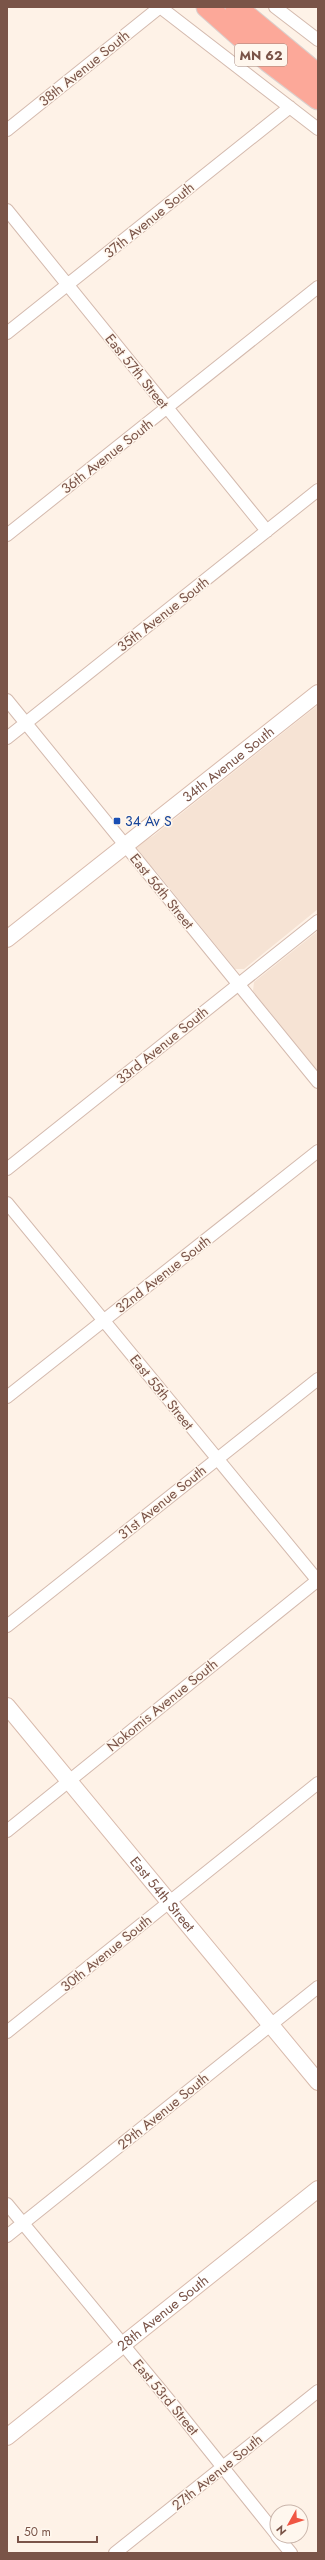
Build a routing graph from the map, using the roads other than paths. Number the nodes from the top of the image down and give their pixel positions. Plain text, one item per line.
1 (160, 7) edge
2 (207, 7) edge
3 (236, 7) edge
4 (275, 7) edge
5 (318, 40) edge
6 (276, 42) junction
7 (318, 70) edge
8 (318, 75) edge
9 (318, 99) edge
10 (290, 107) junction
11 (318, 129) edge
12 (7, 130) edge
13 (7, 210) edge
14 (67, 285) junction
15 (318, 287) edge
16 (7, 333) edge
17 (168, 408) junction
18 (318, 490) edge
19 (267, 531) junction
20 (7, 535) edge
21 (318, 692) edge
22 (7, 700) edge
23 (26, 723) junction
24 (7, 738) edge
25 (125, 846) junction
26 (318, 921) edge
27 (7, 939) edge
28 (238, 984) junction
29 (318, 1082) edge
30 (318, 1151) edge
31 (7, 1169) edge
32 (7, 1203) edge
33 (104, 1320) junction
34 (318, 1378) edge
35 (7, 1397) edge
36 (217, 1458) junction
37 (318, 1581) edge
38 (7, 1626) edge
39 (7, 1706) edge
40 (69, 1781) junction
41 (318, 1783) edge
42 (7, 1831) edge
43 (169, 1903) junction
44 (318, 1987) edge
45 (270, 2025) junction
46 (7, 2032) edge
47 (318, 2082) edge
48 (318, 2189) edge
49 (7, 2204) edge
50 (23, 2223) junction
51 (7, 2236) edge
52 (123, 2345) junction
53 (318, 2391) edge
54 (7, 2437) edge
55 (223, 2466) junction
56 (269, 2526) edge
57 (284, 2544) edge
58 (115, 2553) edge
59 (292, 2553) edge

1 - 10 street
1 - 12 street, 38th Avenue South
2 - 9 highway, MN 62
3 - 6 highway, MN 62
4 - 5 street
6 - 7 highway
6 - 8 highway, MN 62
10 - 11 street
10 - 14 street, 37th Avenue South
13 - 14 street, East 57th Street
14 - 16 street, 37th Avenue South
14 - 17 street, East 57th Street
15 - 17 street, 36th Avenue South
17 - 19 street, East 57th Street
17 - 20 street, 36th Avenue South
18 - 19 street, 35th Avenue South
19 - 23 street, 35th Avenue South
21 - 25 street, 34th Avenue South
22 - 23 street, East 56th Street
23 - 24 street, 35th Avenue South
23 - 25 street, East 56th Street
25 - 27 street, 34th Avenue South
25 - 28 street, East 56th Street
26 - 28 street, 33rd Avenue South
28 - 29 street, East 56th Street
28 - 31 street, 33rd Avenue South
30 - 33 street, 32nd Avenue South
32 - 33 street, East 55th Street
33 - 35 street, 32nd Avenue South
33 - 36 street, East 55th Street
34 - 36 street, 31st Avenue South
36 - 37 street, East 55th Street
36 - 38 street, 31st Avenue South
37 - 40 street, Nokomis Avenue South
39 - 40 street, East 54th Street
40 - 42 street, Nokomis Avenue South
40 - 43 street, East 54th Street
41 - 43 street, 30th Avenue South
43 - 45 street, East 54th Street
43 - 46 street, 30th Avenue South
44 - 45 street, 29th Avenue South
45 - 47 street, East 54th Street
45 - 50 street, 29th Avenue South
48 - 52 street, 28th Avenue South
49 - 50 street, East 53rd Street
50 - 51 street, 29th Avenue South
50 - 52 street, East 53rd Street
52 - 54 street, 28th Avenue South
52 - 55 street, East 53rd Street
53 - 55 street, 27th Avenue South
55 - 56 street, East 53rd Street
55 - 58 street, 27th Avenue South
57 - 59 street, East 53rd Street

